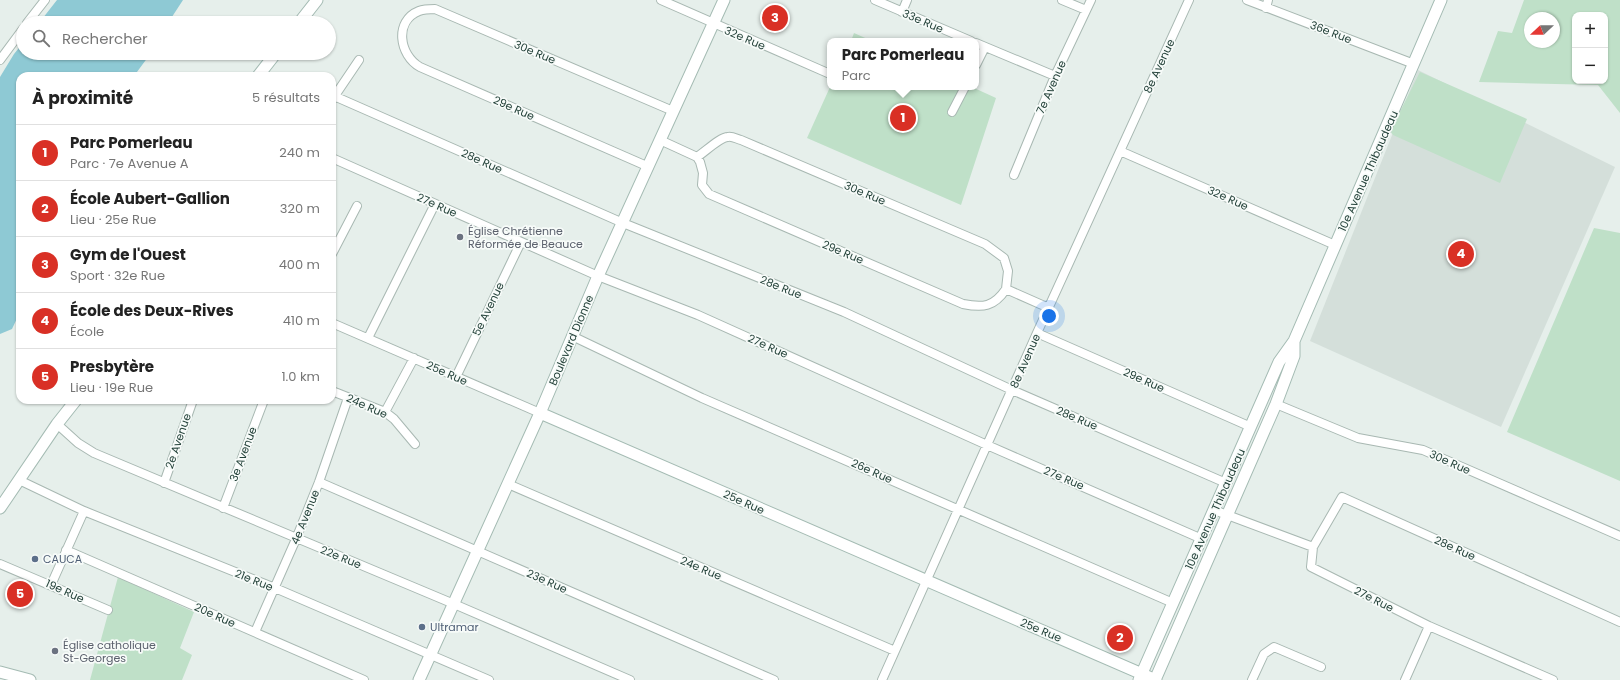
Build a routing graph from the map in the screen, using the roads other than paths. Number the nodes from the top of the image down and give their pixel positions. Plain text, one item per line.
1 (45, 0) edge
2 (316, 0) edge
3 (661, 0) edge
4 (724, 0) edge
5 (875, 0) edge
6 (907, 0) edge
7 (1062, 0) edge
8 (1091, 0) edge
9 (1189, 0) edge
10 (1247, 0) edge
11 (1441, 0) edge
12 (1267, 4) edge
13 (1086, 10) junction
14 (902, 12) junction
15 (32, 16) edge
16 (304, 16) edge
17 (714, 24) junction
18 (403, 29) joint
19 (16, 38) edge
20 (964, 38) edge
21 (979, 44) edge
22 (985, 47) junction
23 (979, 59) edge
24 (0, 60) edge
25 (271, 60) edge
26 (359, 60) dead end
27 (1414, 64) junction
28 (261, 72) edge
29 (827, 73) edge
30 (1055, 76) junction
31 (963, 90) edge
32 (336, 94) edge
33 (336, 99) edge
34 (673, 111) junction
35 (952, 112) dead end
36 (660, 140) junction
37 (1120, 151) junction
38 (697, 157) junction
39 (336, 160) edge
40 (649, 167) junction
41 (1014, 175) dead end
42 (435, 204) junction
43 (357, 206) dead end
44 (623, 223) junction
45 (521, 242) junction
46 (336, 246) edge
47 (1335, 246) junction
48 (598, 276) junction
49 (1006, 289) junction
50 (1049, 308) junction
51 (336, 325) edge
52 (1037, 333) junction
53 (572, 336) junction
54 (368, 338) junction
55 (1294, 341) junction
56 (414, 358) junction
57 (456, 377) junction
58 (1012, 390) junction
59 (336, 393) edge
60 (348, 398) junction
61 (73, 404) edge
62 (192, 404) edge
63 (262, 404) edge
64 (1276, 404) junction
65 (385, 412) junction
66 (540, 413) junction
67 (57, 424) junction
68 (1251, 427) junction
69 (415, 444) dead end
70 (987, 445) junction
71 (19, 480) junction
72 (320, 482) junction
73 (164, 483) junction
74 (1226, 483) junction
75 (508, 484) junction
76 (0, 508) edge
77 (223, 508) junction
78 (958, 509) junction
79 (1214, 510) junction
80 (84, 511) junction
81 (1227, 515) junction
82 (1620, 536) edge
83 (1202, 538) junction
84 (296, 539) junction
85 (1313, 547) junction
86 (66, 550) junction
87 (478, 551) junction
88 (0, 564) edge
89 (926, 581) junction
90 (51, 585) junction
91 (275, 588) junction
92 (1173, 602) junction
93 (454, 604) junction
94 (108, 610) dead end
95 (1620, 622) edge
96 (1429, 626) junction
97 (254, 632) junction
98 (895, 651) junction
99 (430, 654) junction
100 (1321, 667) dead end
101 (0, 672) edge
102 (1140, 677) edge
103 (1406, 679) edge
104 (30, 680) edge
105 (364, 680) edge
106 (419, 680) edge
107 (489, 680) edge
108 (630, 680) edge
109 (774, 680) edge
110 (882, 680) edge
111 (1156, 680) edge
112 (1252, 680) edge
113 (1553, 680) edge

1 - 15 street
2 - 16 street
3 - 17 street, 32e Rue
4 - 17 street, Boulevard Dionne
5 - 14 street, 33e Rue
6 - 14 street
7 - 13 street
8 - 13 street, 7e Avenue
9 - 37 street, 8e Avenue
10 - 12 street, 36e Rue
11 - 27 street, 10e Avenue Thibaudeau
12 - 27 street, 36e Rue
13 - 30 street, 7e Avenue
14 - 20 street, 33e Rue
17 - 29 street, 32e Rue
17 - 34 street, Boulevard Dionne
18 - 34 street, 30e Rue
18 - 40 street, 29e Rue
19 - 24 street
21 - 22 street
22 - 23 street
22 - 30 street
25 - 28 street
26 - 32 street
27 - 47 street, 10e Avenue Thibaudeau
30 - 41 street, 7e Avenue
31 - 35 street
33 - 44 street, 28e Rue
34 - 36 street, Boulevard Dionne
36 - 38 street
36 - 40 street, Boulevard Dionne
37 - 47 street, 32e Rue
37 - 50 street, 8e Avenue
38 - 49 street, 29e Rue
38 - 49 street, 30e Rue
39 - 42 street, 27e Rue
40 - 44 street, Boulevard Dionne
42 - 45 street, 27e Rue
42 - 54 street
43 - 46 street
44 - 48 street, Boulevard Dionne
44 - 58 street, 28e Rue
45 - 48 street, 27e Rue
45 - 57 street, 5e Avenue
47 - 55 street, 10e Avenue Thibaudeau
48 - 53 street, Boulevard Dionne
48 - 70 street, 27e Rue
49 - 50 street
50 - 52 street, 8e Avenue
51 - 54 street, 25e Rue
52 - 58 street, 8e Avenue
52 - 68 street, 29e Rue
53 - 66 street, Boulevard Dionne
53 - 78 street, 26e Rue
54 - 56 street, 25e Rue
55 - 64 street, 10e Avenue Thibaudeau
55 - 68 street, 10e Avenue Thibaudeau
56 - 57 street, 25e Rue
56 - 65 street
57 - 66 street, 25e Rue
58 - 70 street, 8e Avenue
58 - 74 street, 28e Rue
59 - 60 street, 24e Rue
60 - 65 street, 24e Rue
60 - 72 street, 4e Avenue
61 - 67 street
62 - 73 street, 2e Avenue
63 - 77 street, 3e Avenue
64 - 81 street, 10e Avenue Thibaudeau
64 - 82 street, 30e Rue
65 - 69 street, 24e Rue
66 - 75 street, Boulevard Dionne
66 - 89 street, 25e Rue
67 - 71 street
67 - 73 street, 22e Rue
68 - 74 street, 10e Avenue Thibaudeau
70 - 78 street, 8e Avenue
70 - 83 street, 27e Rue
71 - 76 street
71 - 80 street, 21e Rue
72 - 84 street, 4e Avenue
72 - 87 street, 23e Rue
73 - 77 street, 22e Rue
74 - 79 street, 10e Avenue Thibaudeau
75 - 87 street, Boulevard Dionne
75 - 98 street, 24e Rue
77 - 84 street, 22e Rue
78 - 89 street, 8e Avenue
78 - 92 street, 26e Rue
79 - 81 street
79 - 83 street, 10e Avenue Thibaudeau
80 - 86 street
80 - 91 street, 21e Rue
81 - 85 street
81 - 111 street, 10e Avenue Thibaudeau
83 - 92 street, 10e Avenue Thibaudeau
84 - 91 street, 4e Avenue
84 - 93 street, 22e Rue
85 - 95 street, 28e Rue
85 - 96 street, 27e Rue
86 - 90 street
86 - 97 street, 20e Rue
87 - 93 street, Boulevard Dionne
87 - 109 street, 23e Rue
88 - 90 street, 19e Rue
89 - 98 street, 8e Avenue
89 - 102 street, 25e Rue
90 - 94 street, 19e Rue
91 - 97 street, 4e Avenue
91 - 99 street, 21e Rue
92 - 102 street, 10e Avenue Thibaudeau
93 - 99 street, Boulevard Dionne
93 - 108 street, 22e Rue
96 - 103 street
96 - 113 street, 27e Rue
97 - 105 street, 20e Rue
98 - 110 street, 8e Avenue
99 - 106 street, Boulevard Dionne
99 - 107 street, 21e Rue
100 - 112 street
101 - 104 street
102 - 111 street, 25e Rue

